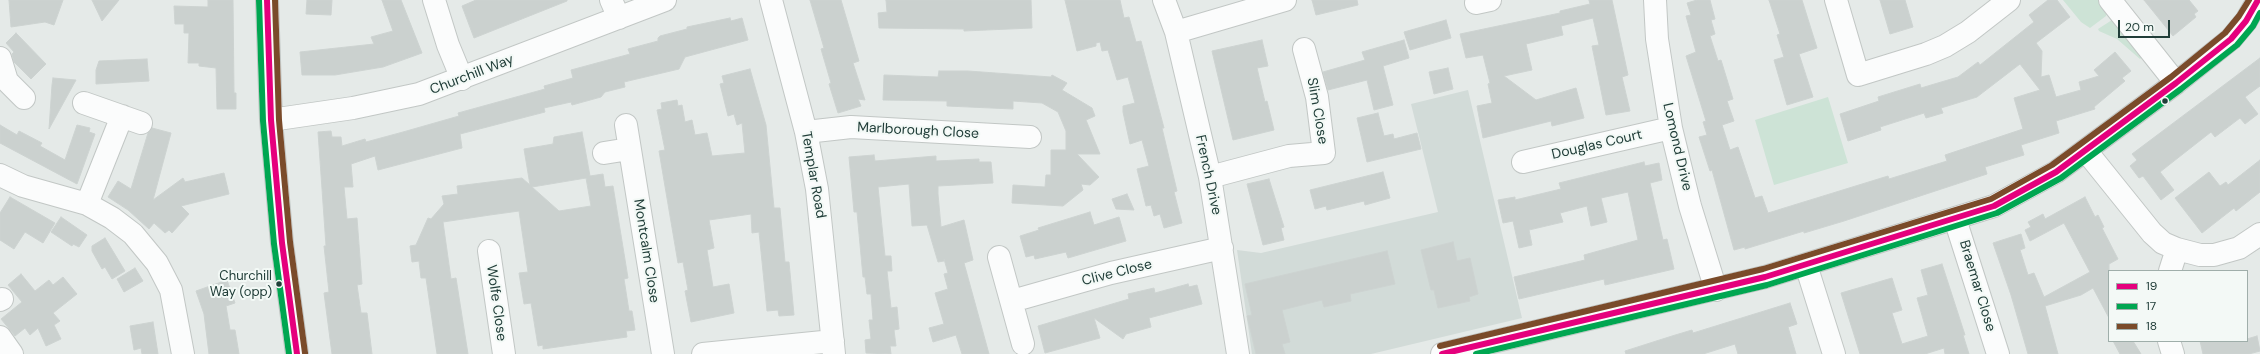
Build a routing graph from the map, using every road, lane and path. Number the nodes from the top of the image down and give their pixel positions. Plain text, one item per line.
1 (267, 0) edge
2 (434, 0) edge
3 (666, 0) edge
4 (771, 0) edge
5 (1164, 0) edge
6 (1285, 0) edge
7 (1655, 0) edge
8 (1836, 0) edge
9 (2009, 0) edge
10 (2110, 0) edge
11 (2258, 0) edge
12 (615, 9) edge
13 (1176, 32) junction
14 (1304, 49) dead end
15 (0, 58) edge
16 (462, 79) junction
17 (3, 83) edge
18 (2176, 83) junction
19 (24, 98) dead end
20 (84, 103) dead end
21 (271, 120) junction
22 (626, 125) dead end
23 (1671, 128) junction
24 (806, 132) junction
25 (1030, 137) dead end
26 (629, 149) junction
27 (2086, 151) junction
28 (604, 154) dead end
29 (1523, 162) dead end
30 (0, 175) edge
31 (1210, 177) junction
32 (87, 204) junction
33 (1955, 219) junction
34 (2260, 234) edge
35 (1222, 248) junction
36 (2177, 249) junction
37 (489, 251) dead end
38 (999, 257) dead end
39 (1806, 265) junction
40 (2170, 270) edge
41 (1716, 290) junction
42 (1012, 301) junction
43 (0, 338) edge
44 (2169, 342) edge
45 (1023, 344) dead end
46 (833, 347) edge
47 (1455, 353) edge
48 (12, 354) edge
49 (183, 354) edge
50 (296, 354) edge
51 (504, 354) edge
52 (662, 354) edge
53 (703, 354) edge
54 (1238, 354) edge
55 (1834, 354) edge
56 (1998, 354) edge
57 (2173, 354) edge

1 - 21 street
2 - 16 street
3 - 12 street, Churchill Way
4 - 24 street, Templar Road
5 - 13 street, French Drive
6 - 13 street
7 - 23 street, Lomond Drive
8 - 9 street
10 - 18 street
11 - 18 street
12 - 16 street, Churchill Way
13 - 31 street, French Drive
14 - 31 street, Slim Close
15 - 17 street
16 - 21 street, Churchill Way
17 - 19 street
18 - 27 street
20 - 32 street
21 - 50 street
22 - 26 street, Montcalm Close
23 - 29 street, Douglas Court
23 - 41 street, Lomond Drive
24 - 25 street, Marlborough Close
24 - 46 street, Templar Road
26 - 28 street
26 - 52 street, Montcalm Close
27 - 33 street
27 - 36 street
30 - 32 street
31 - 35 street, French Drive
32 - 49 street
33 - 39 street
33 - 56 street, Braemar Close
34 - 36 street
35 - 42 street, Clive Close
35 - 54 street, French Drive
36 - 40 street
37 - 51 street, Wolfe Close
38 - 42 street
39 - 41 street
39 - 55 street
41 - 47 street
42 - 45 street
43 - 48 street
44 - 57 street
46 - 53 street

